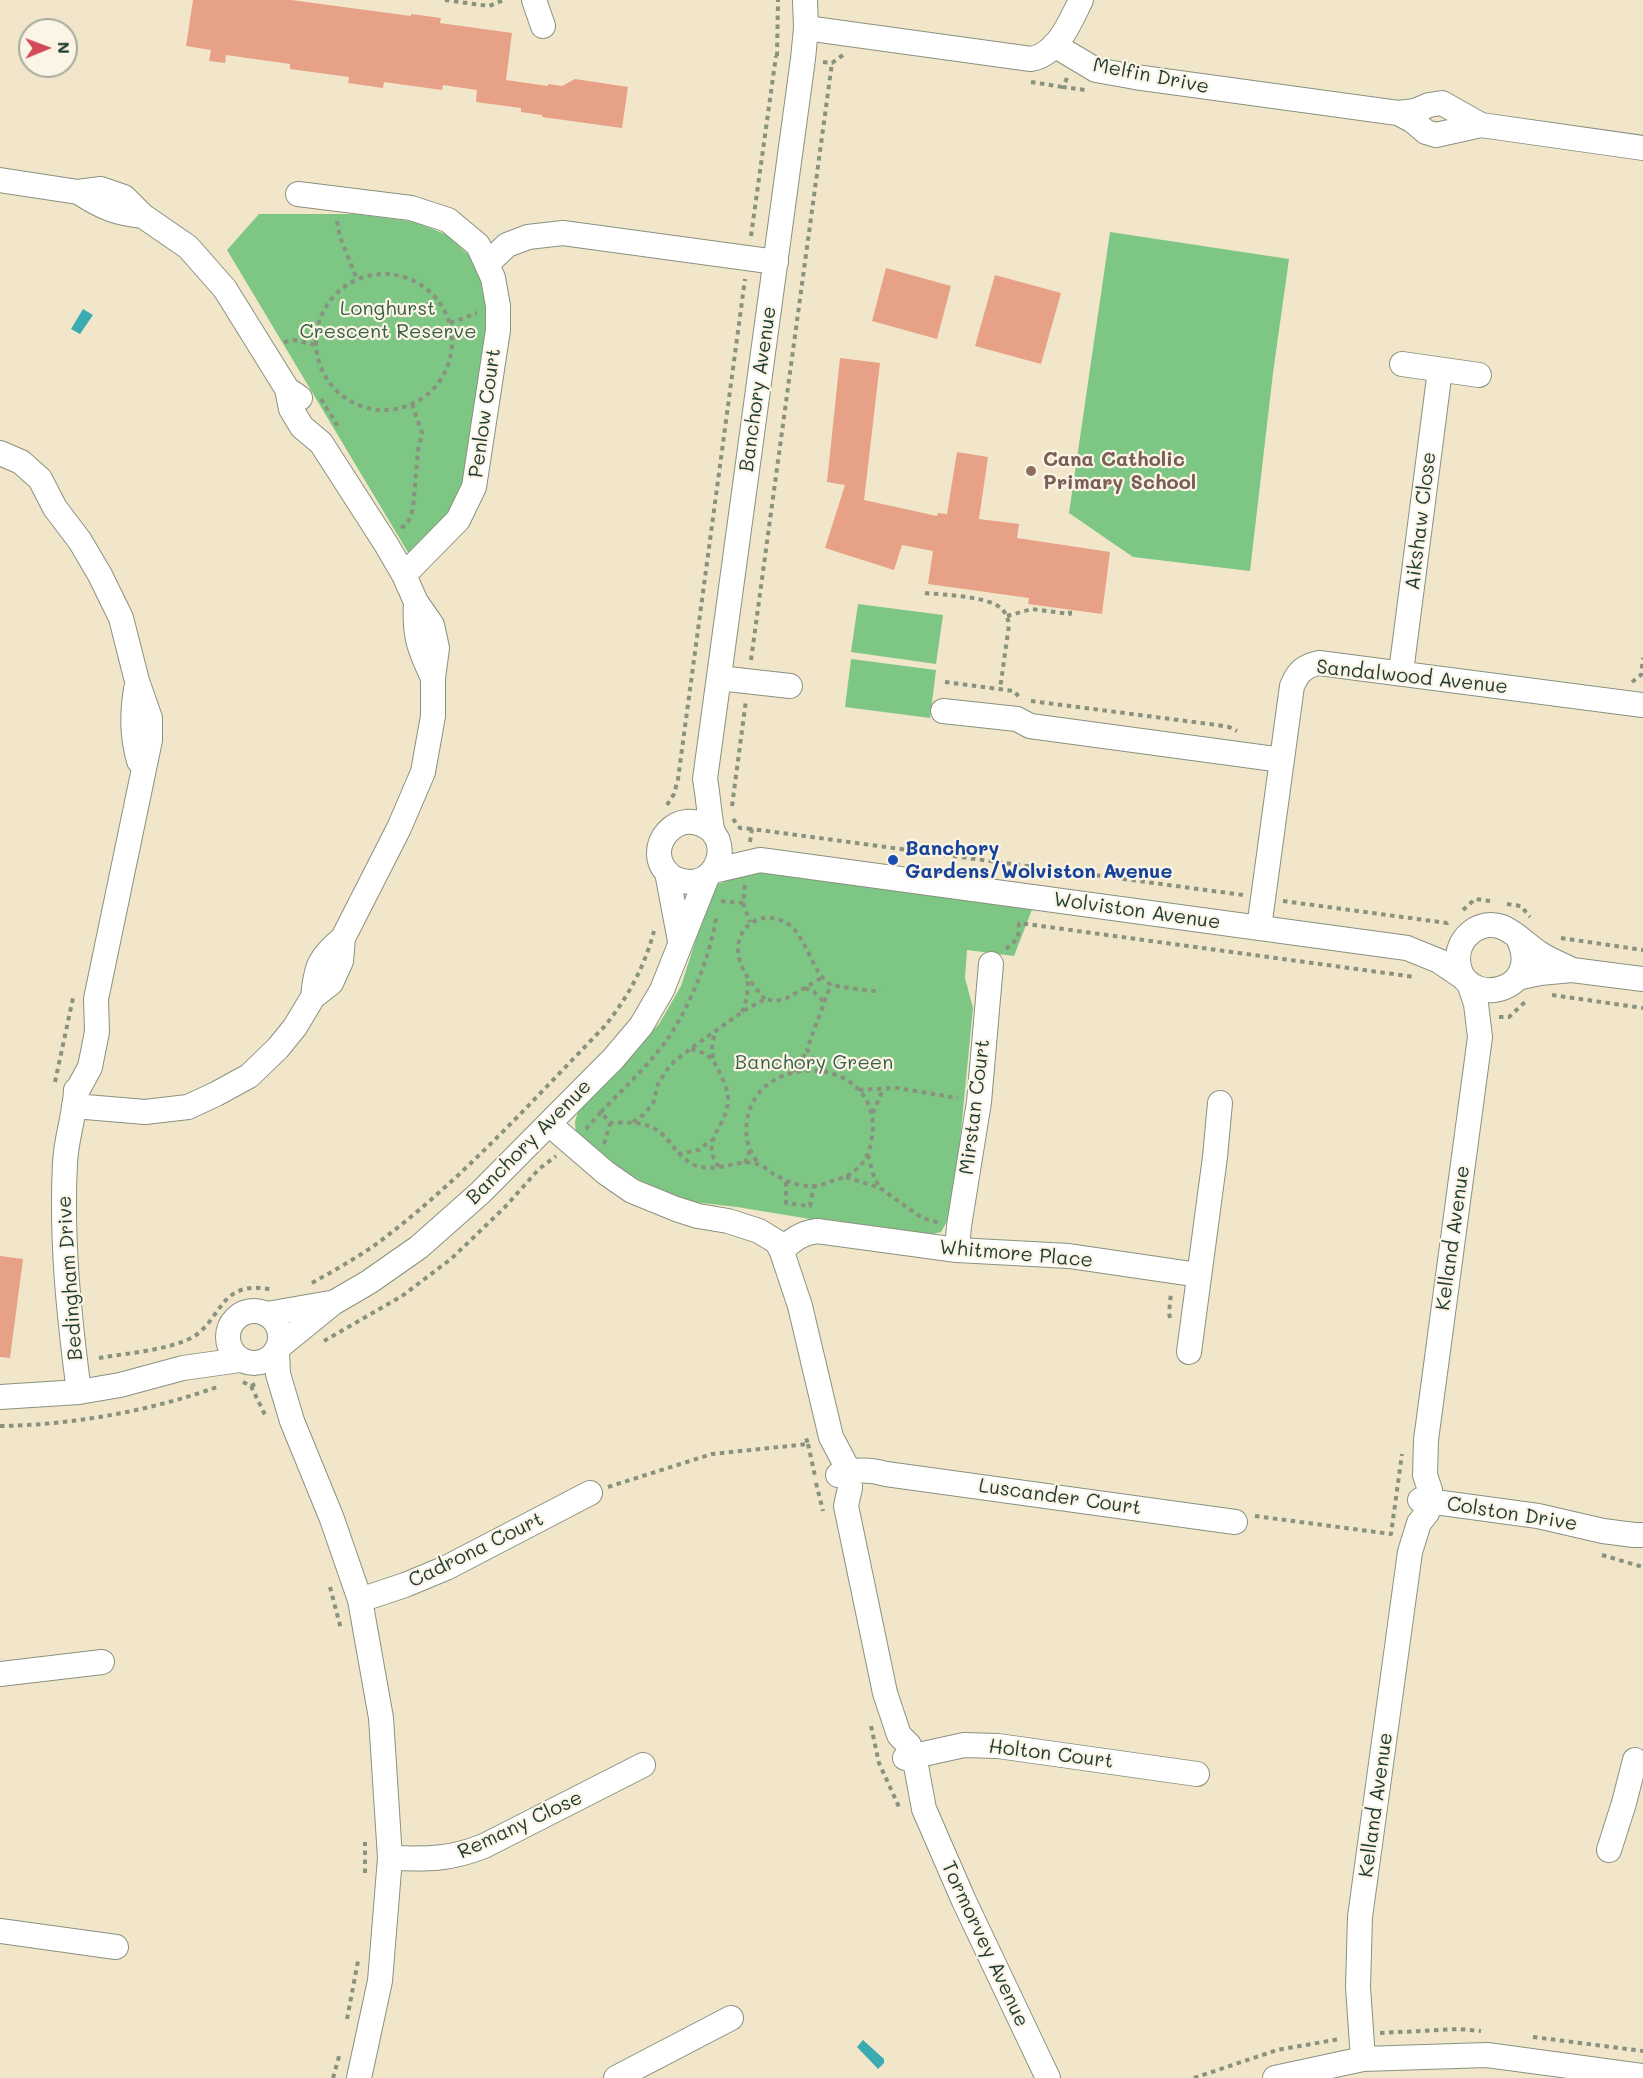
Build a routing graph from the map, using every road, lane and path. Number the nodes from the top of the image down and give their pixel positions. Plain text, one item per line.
1 (445, 0) edge
2 (504, 0) edge
3 (534, 0) edge
4 (805, 0) edge
5 (1081, 0) edge
6 (543, 26) dead end
7 (806, 28) junction
8 (1054, 45) junction
9 (776, 56) dead end
10 (832, 63) dead end
11 (1643, 148) edge
12 (0, 180) edge
13 (298, 194) dead end
14 (333, 200) junction
15 (748, 258) junction
16 (776, 262) junction
17 (487, 264) junction
18 (357, 279) junction
19 (284, 342) dead end
20 (316, 345) junction
21 (1402, 364) dead end
22 (1440, 370) junction
23 (1479, 375) dead end
24 (412, 404) junction
25 (0, 453) edge
26 (0, 459) edge
27 (55, 508) junction
28 (399, 522) dead end
29 (403, 527) junction
30 (412, 567) junction
31 (925, 592) dead end
32 (1070, 610) dead end
33 (1007, 616) junction
34 (1401, 672) junction
35 (719, 678) junction
36 (748, 682) junction
37 (945, 682) dead end
38 (790, 686) dead end
39 (1000, 689) junction
40 (1643, 705) edge
41 (943, 711) dead end
42 (1241, 733) dead end
43 (1282, 760) junction
44 (705, 779) junction
45 (668, 819) junction
46 (752, 829) junction
47 (714, 834) junction
48 (752, 859) junction
49 (667, 872) junction
50 (710, 874) junction
51 (1263, 898) junction
52 (657, 920) dead end
53 (750, 922) junction
54 (1259, 928) junction
55 (1470, 932) junction
56 (1518, 939) junction
57 (680, 941) junction
58 (1407, 948) junction
59 (995, 964) joint
60 (1572, 970) junction
61 (748, 977) junction
62 (823, 977) junction
63 (1423, 978) dead end
64 (1643, 979) edge
65 (1467, 980) junction
66 (1514, 981) junction
67 (831, 984) junction
68 (804, 988) junction
69 (880, 992) dead end
70 (765, 999) junction
71 (824, 1002) junction
72 (742, 1013) junction
73 (715, 1032) junction
74 (1480, 1036) junction
75 (690, 1049) junction
76 (807, 1049) junction
77 (713, 1059) junction
78 (827, 1072) junction
79 (792, 1073) junction
80 (883, 1089) junction
81 (859, 1090) junction
82 (75, 1099) junction
83 (979, 1102) junction
84 (1220, 1103) dead end
85 (873, 1113) junction
86 (632, 1122) dead end
87 (610, 1123) dead end
88 (549, 1124) junction
89 (587, 1127) dead end
90 (594, 1135) dead end
91 (599, 1139) dead end
92 (712, 1140) junction
93 (604, 1144) junction
94 (750, 1149) junction
95 (612, 1151) dead end
96 (678, 1154) dead end
97 (868, 1154) junction
98 (745, 1163) dead end
99 (721, 1168) dead end
100 (845, 1177) junction
101 (786, 1182) junction
102 (814, 1186) junction
103 (879, 1188) junction
104 (958, 1238) junction
105 (788, 1248) junction
106 (1199, 1275) junction
107 (304, 1287) dead end
108 (1160, 1290) dead end
109 (277, 1291) dead end
110 (1171, 1292) dead end
111 (333, 1303) junction
112 (267, 1314) junction
113 (229, 1328) junction
114 (1189, 1352) dead end
115 (99, 1358) dead end
116 (261, 1361) junction
117 (183, 1368) junction
118 (79, 1392) junction
119 (0, 1397) edge
120 (280, 1422) junction
121 (805, 1432) dead end
122 (846, 1475) junction
123 (590, 1493) joint
124 (1425, 1500) junction
125 (1235, 1522) joint
126 (1603, 1531) junction
127 (1391, 1534) dead end
128 (1643, 1534) edge
129 (1643, 1544) edge
130 (330, 1585) dead end
131 (360, 1600) junction
132 (342, 1635) dead end
133 (102, 1662) dead end
134 (0, 1674) edge
135 (910, 1757) junction
136 (1635, 1760) dead end
137 (643, 1765) dead end
138 (1197, 1774) dead end
139 (1634, 1806) edge
140 (365, 1839) dead end
141 (1609, 1850) dead end
142 (390, 1858) junction
143 (365, 1884) dead end
144 (0, 1931) edge
145 (116, 1947) dead end
146 (359, 1956) dead end
147 (731, 2018) dead end
148 (345, 2029) dead end
149 (341, 2049) dead end
150 (1363, 2059) junction
151 (1643, 2076) edge
152 (333, 2078) edge
153 (359, 2078) edge
154 (616, 2078) edge
155 (1048, 2078) edge
156 (1275, 2078) edge

1 - 2 path
3 - 6 street
4 - 7 street, Banchory Avenue
5 - 8 street
7 - 8 street
7 - 16 street, Banchory Avenue
8 - 11 street, Melfin Drive
9 - 15 path
10 - 36 path
12 - 30 street
13 - 14 street, Penlow Court
14 - 17 street, Penlow Court
14 - 18 path
15 - 16 street
15 - 17 street
15 - 45 path
16 - 35 street, Banchory Avenue
17 - 30 street, Penlow Court
18 - 20 path
18 - 24 path
19 - 20 path
20 - 24 path
21 - 22 street
22 - 23 street
22 - 34 street, Aikshaw Close
24 - 29 path
25 - 27 street, Bedingham Drive
26 - 27 street, Bedingham Drive
27 - 82 street, Bedingham Drive
28 - 29 path
29 - 30 path
30 - 82 street
31 - 33 path
32 - 33 path
33 - 39 path
34 - 40 street, Sandalwood Avenue
34 - 43 street, Sandalwood Avenue
35 - 36 street
35 - 44 street, Banchory Avenue
36 - 38 street
36 - 46 path
37 - 39 path
39 - 42 path
41 - 43 street
43 - 51 street, Sandalwood Avenue
44 - 45 street, Banchory Avenue
44 - 47 street, Banchory Avenue
45 - 47 street
45 - 49 street
46 - 48 path
46 - 51 path
47 - 48 street, Wolviston Avenue
47 - 50 street
48 - 50 street, Wolviston Avenue
48 - 53 path
48 - 54 street, Wolviston Avenue
49 - 50 street
49 - 57 street
50 - 57 street, Banchory Avenue
51 - 54 street, Sandalwood Avenue
52 - 107 path
53 - 61 path
53 - 62 path
54 - 58 street, Wolviston Avenue
55 - 56 street
55 - 58 street, Wolviston Avenue
55 - 65 street
56 - 60 street
56 - 66 street
57 - 88 street, Banchory Avenue
58 - 65 street, Wolviston Avenue
59 - 63 path
59 - 83 street, Mirstan Court
60 - 64 street
60 - 66 street
61 - 70 path
61 - 72 path
62 - 67 path
62 - 68 path
65 - 66 street
65 - 74 street, Kelland Avenue
66 - 74 street, Kelland Avenue
67 - 69 path
67 - 71 path
68 - 70 path
68 - 71 path
70 - 72 path
71 - 76 path
72 - 73 path
73 - 75 path
73 - 77 path
74 - 124 street, Kelland Avenue
75 - 77 path
75 - 86 path
76 - 78 path
76 - 79 path
77 - 92 path
78 - 79 path
78 - 81 path
79 - 94 path
80 - 81 path
80 - 83 path
80 - 85 path
81 - 85 path
82 - 118 street, Bedingham Drive
83 - 104 street, Mirstan Court
84 - 106 street
85 - 97 path
87 - 93 path
88 - 105 street
88 - 111 street, Banchory Avenue
89 - 90 path
91 - 93 path
92 - 96 path
92 - 99 path
93 - 95 path
94 - 98 path
94 - 101 path
97 - 100 path
97 - 103 path
100 - 102 path
100 - 103 path
101 - 102 path
101 - 102 path
103 - 104 path
104 - 105 street, Whitmore Place
104 - 106 street, Whitmore Place
105 - 122 street
106 - 114 street
108 - 110 path
109 - 115 path
111 - 112 street, Banchory Avenue
111 - 116 street, Banchory Avenue
112 - 113 street
112 - 116 street
113 - 116 street
113 - 117 street
116 - 117 street
116 - 120 path
116 - 120 street
117 - 118 street
118 - 119 street
120 - 131 street
121 - 123 path
122 - 125 street, Luscander Court
122 - 135 street
123 - 131 street, Cadrona Court
124 - 126 street, Colston Drive
124 - 150 street, Kelland Avenue
125 - 127 path
126 - 128 street, Colston Drive
126 - 129 street, Colston Drive
130 - 132 path
131 - 142 street
133 - 134 street
135 - 138 street, Holton Court
135 - 155 street, Tormorvey Avenue
136 - 139 street
137 - 142 street, Remany Close
139 - 141 street
140 - 143 path
142 - 153 street
144 - 145 street
146 - 148 path
147 - 154 street
149 - 152 path
150 - 151 street
150 - 156 street

